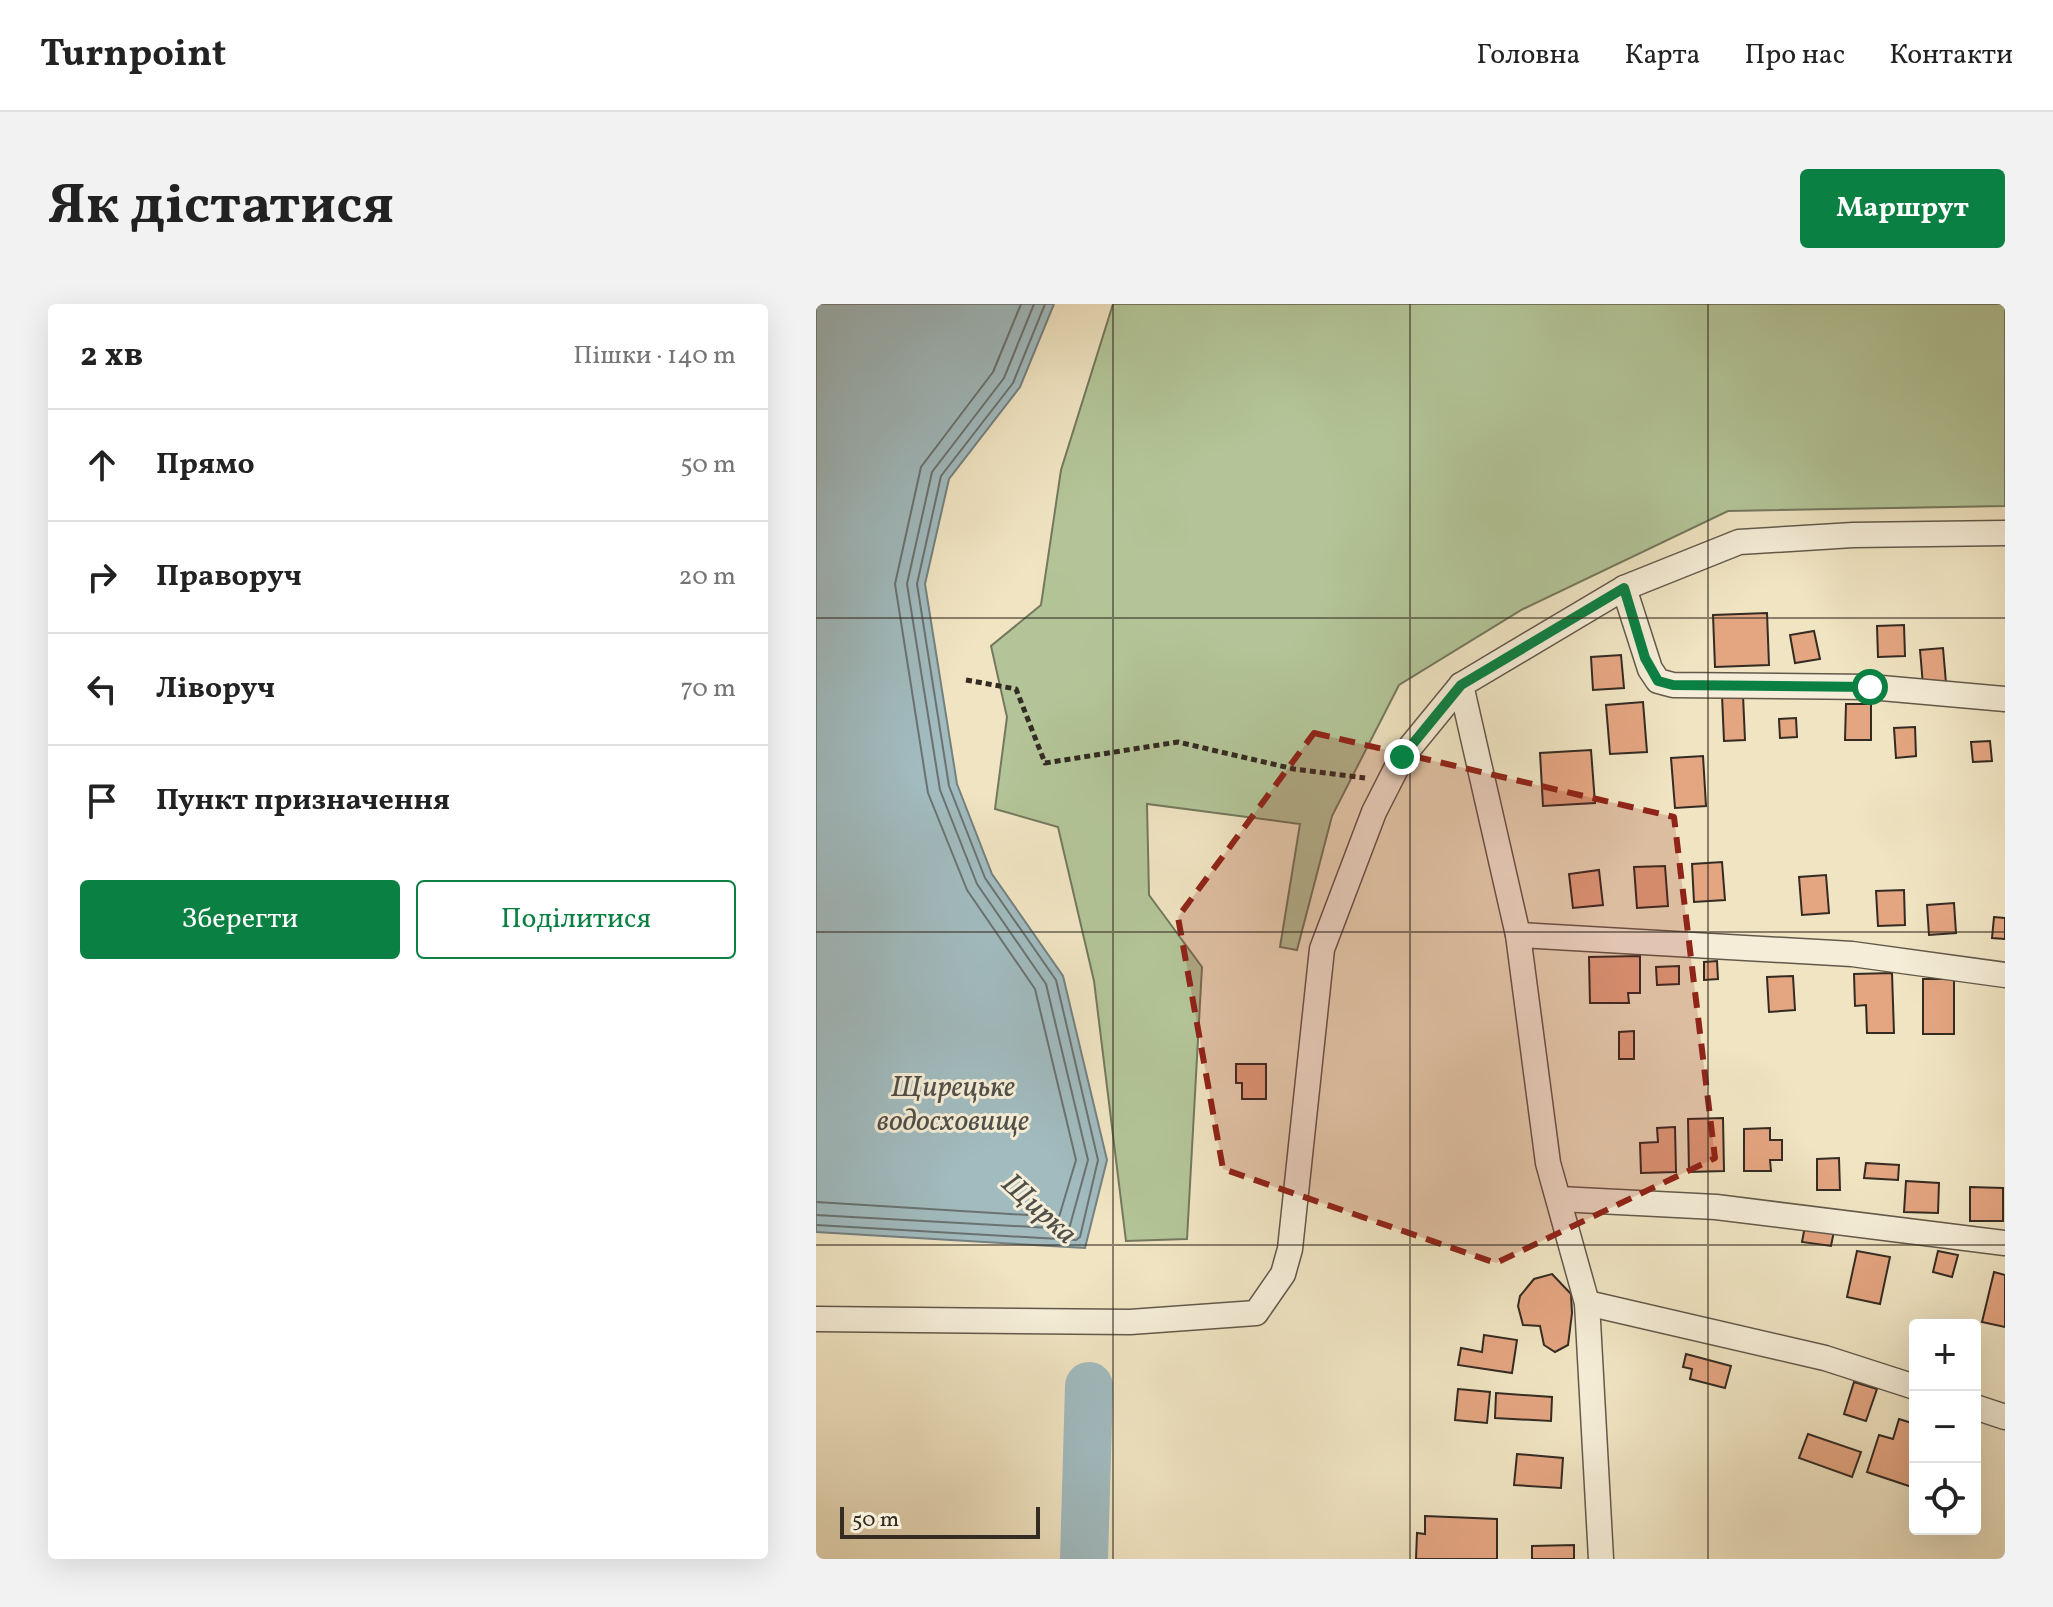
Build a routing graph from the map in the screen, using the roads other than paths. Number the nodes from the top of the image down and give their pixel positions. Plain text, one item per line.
1 (2005, 533) edge
2 (1624, 588) junction
3 (1461, 685) junction
4 (2005, 699) edge
5 (1518, 935) junction
6 (2005, 975) edge
7 (1559, 1199) junction
8 (2005, 1243) edge
9 (1587, 1303) junction
10 (816, 1319) edge
11 (1909, 1385) edge
12 (1981, 1409) edge
13 (2005, 1417) edge
14 (1601, 1559) edge

1 - 2 street
2 - 3 street
2 - 4 street
3 - 5 street
3 - 10 street
5 - 6 street
5 - 7 street
7 - 8 street
7 - 9 street
9 - 11 street
9 - 14 street
12 - 13 street

